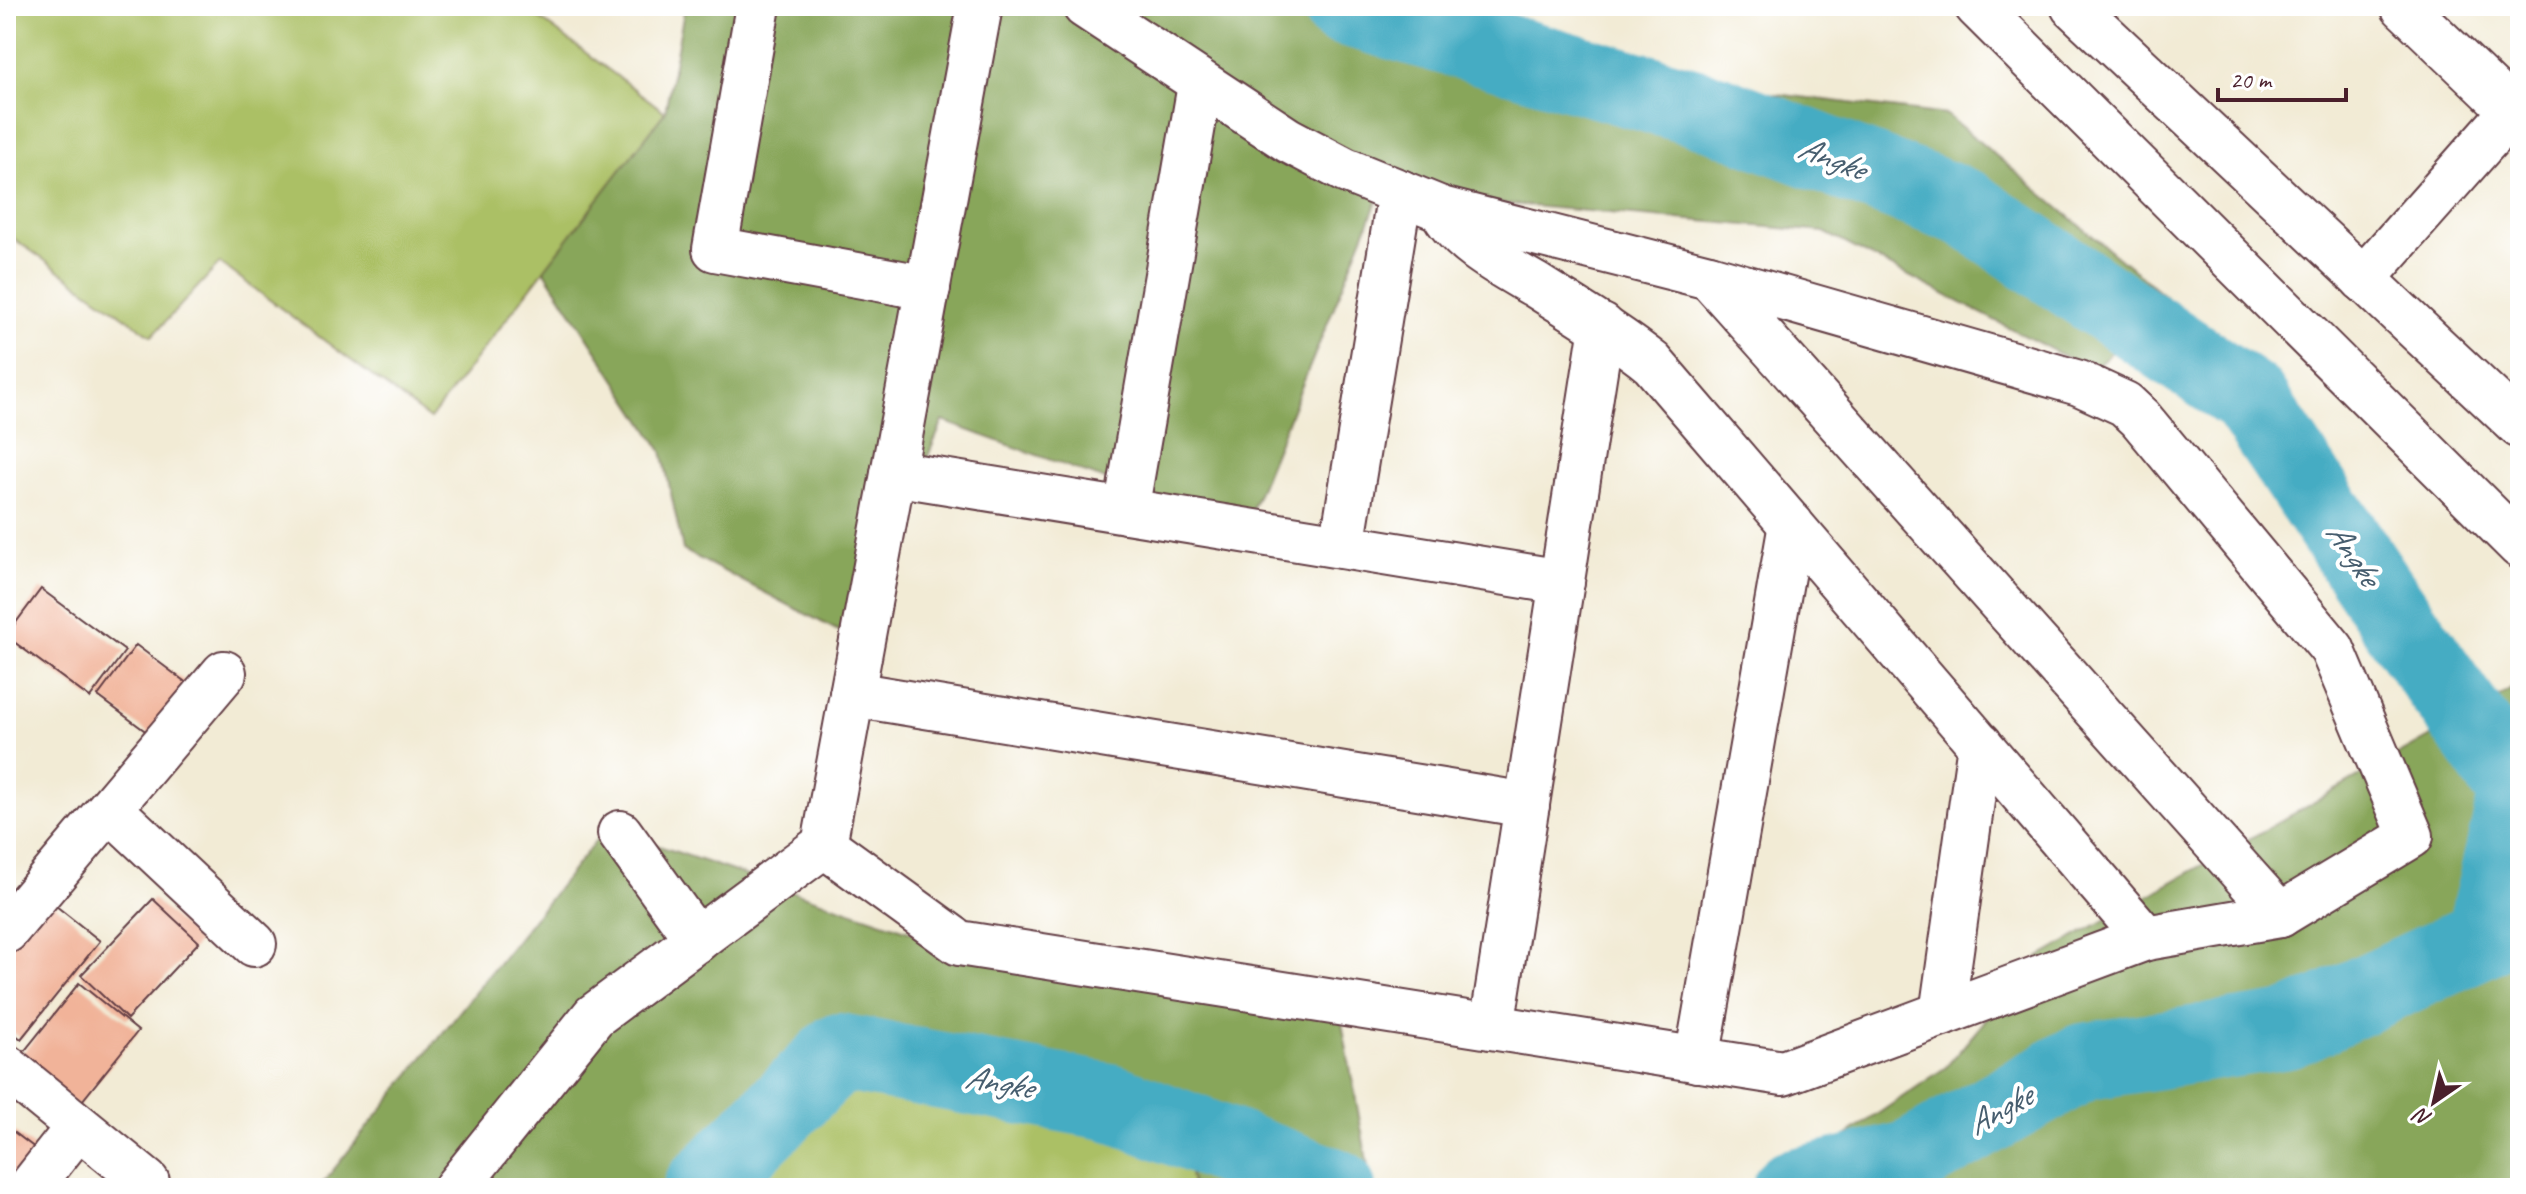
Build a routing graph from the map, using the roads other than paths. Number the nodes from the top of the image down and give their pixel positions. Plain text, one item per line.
1 (758, 6) edge
2 (980, 6) edge
3 (1085, 6) edge
4 (1977, 6) edge
5 (2073, 6) edge
6 (2403, 6) edge
7 (1200, 85) junction
8 (2517, 110) edge
9 (1400, 192) junction
10 (1441, 209) junction
11 (1709, 277) junction
12 (2363, 279) junction
13 (928, 288) junction
14 (1602, 326) junction
15 (2520, 426) edge
16 (893, 473) junction
17 (1126, 511) junction
18 (1791, 524) junction
19 (1342, 546) junction
20 (2520, 546) edge
21 (1562, 582) junction
22 (224, 673) dead end
23 (852, 694) junction
24 (1980, 744) junction
25 (1527, 805) junction
26 (110, 809) junction
27 (620, 833) dead end
28 (824, 845) junction
29 (2280, 915) junction
30 (6, 931) edge
31 (2146, 938) junction
32 (697, 940) junction
33 (254, 944) dead end
34 (1942, 1014) junction
35 (1492, 1027) junction
36 (1697, 1060) junction
37 (6, 1067) edge
38 (78, 1127) junction
39 (147, 1182) dead end
40 (30, 1188) edge
41 (456, 1188) edge

1 - 13 street
2 - 13 street
3 - 7 street
4 - 20 street
5 - 12 street
6 - 8 street
7 - 9 street
7 - 17 street
8 - 12 street
9 - 10 street
9 - 19 street
10 - 11 street
10 - 14 street
11 - 29 street
11 - 29 street
12 - 15 street
13 - 16 street
14 - 18 street
14 - 21 street
16 - 17 street
16 - 23 street
17 - 19 street
18 - 24 street
18 - 36 street
19 - 21 street
21 - 25 street
22 - 26 street
23 - 25 street
23 - 28 street
24 - 31 street
24 - 34 street
25 - 35 street
26 - 30 street
26 - 33 street
27 - 32 street
28 - 32 street
28 - 35 street
29 - 31 street
31 - 34 street
32 - 41 street
34 - 36 street
35 - 36 street
37 - 38 street
38 - 39 street
38 - 40 street

